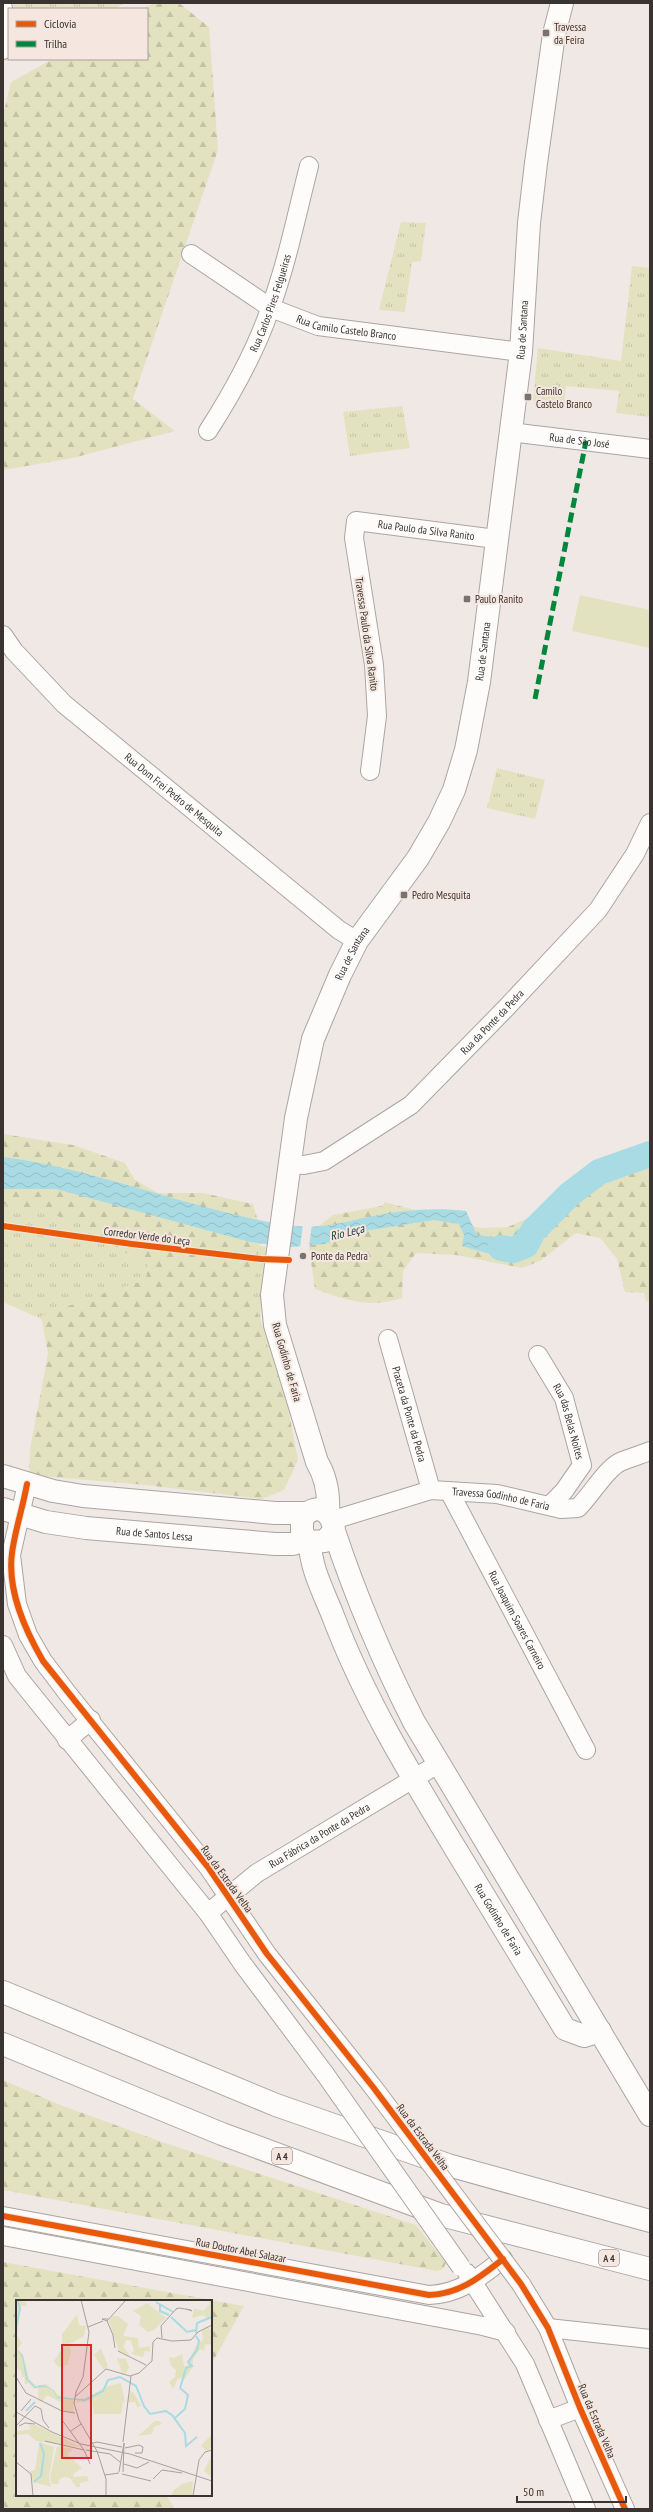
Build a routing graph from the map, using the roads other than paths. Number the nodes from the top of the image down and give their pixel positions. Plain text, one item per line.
1 (562, 3) edge
2 (3, 8) edge
3 (3, 50) edge
4 (310, 166) dead end
5 (191, 254) dead end
6 (271, 308) junction
7 (520, 352) junction
8 (208, 431) dead end
9 (510, 432) junction
10 (650, 449) edge
11 (356, 521) joint
12 (496, 539) junction
13 (3, 635) edge
14 (370, 771) dead end
15 (650, 823) edge
16 (357, 941) junction
17 (289, 1164) junction
18 (388, 1339) dead end
19 (538, 1355) dead end
20 (650, 1451) edge
21 (3, 1476) edge
22 (27, 1484) junction
23 (431, 1490) junction
24 (448, 1491) junction
25 (550, 1506) junction
26 (12, 1512) edge
27 (322, 1517) junction
28 (309, 1541) junction
29 (3, 1645) edge
30 (91, 1720) junction
31 (67, 1740) junction
32 (586, 1750) dead end
33 (438, 1764) junction
34 (412, 1778) junction
35 (228, 1895) junction
36 (208, 1912) junction
37 (3, 1992) edge
38 (600, 2031) junction
39 (3, 2044) edge
40 (650, 2115) edge
41 (3, 2216) edge
42 (650, 2221) edge
43 (3, 2236) edge
44 (503, 2259) junction
45 (650, 2268) edge
46 (479, 2278) junction
47 (548, 2328) junction
48 (506, 2332) junction
49 (650, 2339) edge
50 (580, 2408) junction
51 (548, 2420) junction
52 (586, 2509) edge
53 (625, 2509) edge

1 - 7 main road, Rua de Santana
2 - 3 street
4 - 6 street, Rua Carlos Pires Felgueiras
5 - 6 street, Rua Camilo Castelo Branco
6 - 7 street, Rua Camilo Castelo Branco
6 - 8 street, Rua Carlos Pires Felgueiras
7 - 9 main road, Rua de Santana
9 - 10 street, Rua de São José
9 - 12 main road, Rua de Santana
11 - 12 street, Rua Paulo da Silva Ranito
11 - 14 street, Travessa Paulo da Silva Ranito
12 - 16 main road, Rua de Santana
13 - 16 street, Rua Dom Frei Pedro de Mesquita
15 - 17 street, Rua da Ponte da Pedra
16 - 17 main road, Rua de Santana
17 - 27 main road, Rua Godinho de Faria
18 - 23 street, Praceta da Ponte da Pedra
19 - 25 street, Rua das Belas Noites
20 - 25 street, Travessa Godinho de Faria
21 - 22 main road
22 - 26 street, Rua da Estrada Velha
22 - 27 main road
23 - 24 street, Travessa Godinho de Faria
23 - 27 street, Travessa Godinho de Faria
24 - 25 street, Travessa Godinho de Faria
24 - 32 street, Rua Joaquim Soares Carneiro
26 - 28 main road, Rua de Santos Lessa
26 - 30 street, Rua da Estrada Velha
27 - 28 main road
27 - 28 main road, Rua Godinho de Faria
27 - 33 main road, Rua Godinho de Faria
28 - 34 main road, Rua Godinho de Faria
29 - 31 street
30 - 31 street
30 - 35 street, Rua da Estrada Velha
31 - 36 street
33 - 34 street
33 - 38 main road, Rua Godinho de Faria
34 - 35 street, Rua Fábrica da Ponte da Pedra
34 - 38 main road, Rua Godinho de Faria
35 - 36 street, Rua da Estrada Velha
35 - 44 street, Rua da Estrada Velha, bridge
36 - 46 street, bridge
37 - 42 main road
38 - 40 main road, Rua Godinho de Faria
39 - 45 main road, A 4
41 - 46 street, Rua Doutor Abel Salazar
43 - 48 street
44 - 46 street
44 - 47 street, Rua da Estrada Velha, bridge
46 - 48 street
47 - 49 street
47 - 50 street, Rua da Estrada Velha
48 - 51 street
50 - 51 street, Rua da Estrada Velha
50 - 53 street, Rua da Estrada Velha
51 - 52 street

